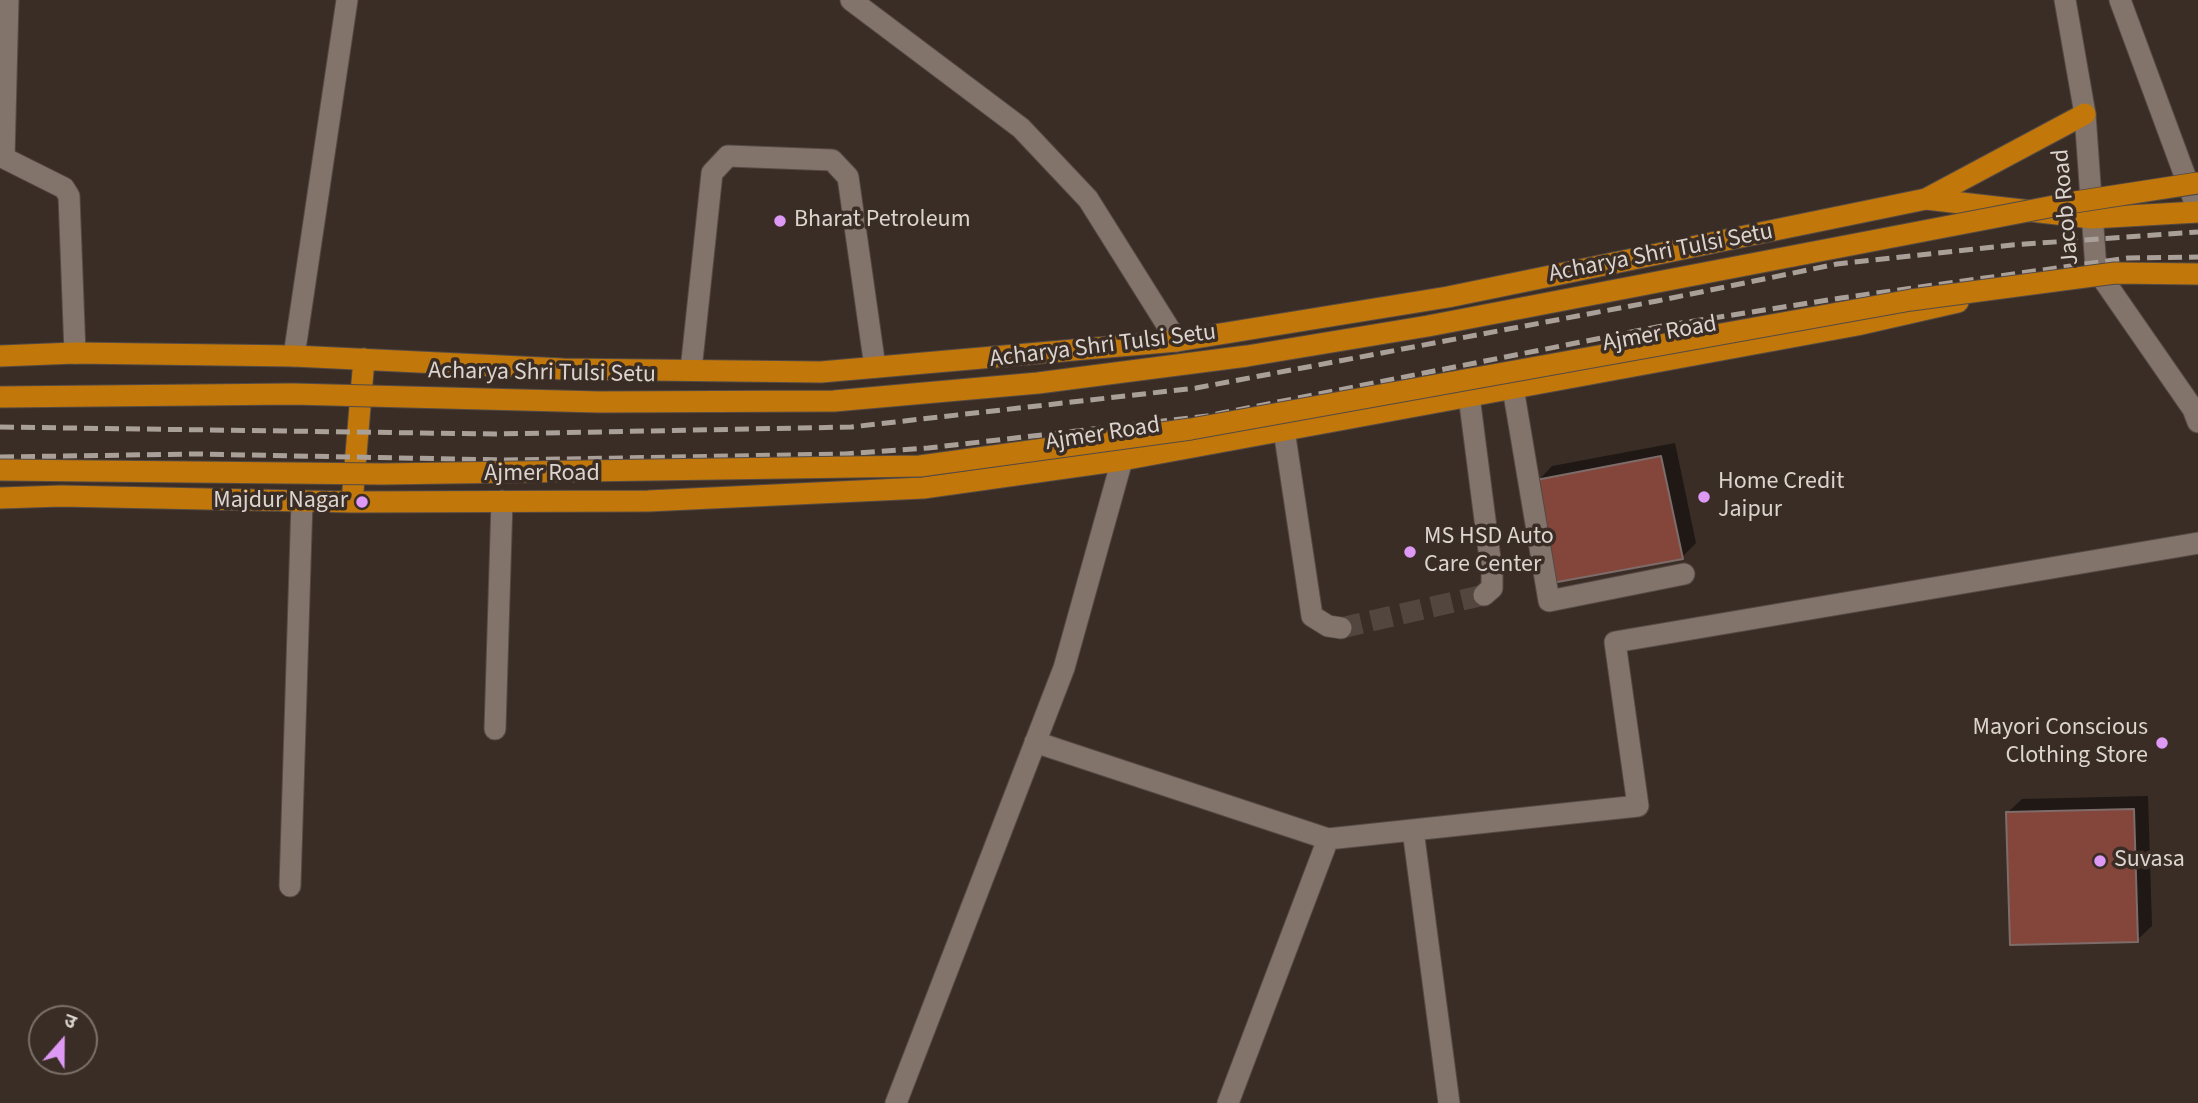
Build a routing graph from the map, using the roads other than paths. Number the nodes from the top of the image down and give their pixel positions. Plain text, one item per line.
1 (8, 0) edge
2 (347, 0) edge
3 (851, 0) edge
4 (2065, 0) edge
5 (2120, 0) edge
6 (2085, 114) junction
7 (2198, 183) edge
8 (1926, 198) junction
9 (2198, 212) edge
10 (2092, 218) junction
11 (2198, 265) edge
12 (2096, 270) junction
13 (2198, 275) edge
14 (1177, 341) junction
15 (75, 353) junction
16 (0, 356) edge
17 (294, 356) junction
18 (363, 359) junction
19 (875, 367) junction
20 (691, 370) junction
21 (1514, 388) junction
22 (1469, 396) junction
23 (0, 397) edge
24 (2198, 422) edge
25 (1284, 430) junction
26 (1122, 460) junction
27 (0, 470) edge
28 (0, 498) edge
29 (302, 501) junction
30 (502, 501) junction
31 (352, 502) junction
32 (2198, 543) edge
33 (1684, 574) dead end
34 (1484, 595) dead end
35 (1341, 628) tunnel mouth
36 (495, 729) dead end
37 (1035, 742) junction
38 (1413, 830) junction
39 (1328, 839) junction
40 (290, 886) dead end
41 (895, 1103) edge
42 (1228, 1103) edge
43 (1449, 1103) edge

1 - 15 street
2 - 17 street
3 - 14 street
4 - 6 street, Jacob Road
5 - 9 street
6 - 8 highway
6 - 10 street, Jacob Road
7 - 23 highway, Acharya Shri Tulsi Setu, bridge
8 - 10 highway
8 - 14 highway
9 - 10 highway
10 - 12 street, Jacob Road
11 - 12 highway, Ajmer Road
12 - 21 highway, Ajmer Road
12 - 24 street, Jacob Road
13 - 27 highway, bridge
14 - 19 highway
15 - 16 highway
15 - 17 highway
17 - 18 highway
18 - 20 highway
18 - 31 highway
19 - 20 highway
19 - 20 street
21 - 22 highway, Ajmer Road
21 - 33 street
22 - 25 highway, Ajmer Road
22 - 34 street
25 - 26 highway, Ajmer Road
25 - 35 street
26 - 30 highway, Ajmer Road
26 - 37 street
28 - 29 highway, Ajmer Road
29 - 31 highway, Ajmer Road
29 - 40 street
30 - 31 highway, Ajmer Road
30 - 36 street
32 - 38 street
37 - 39 street
37 - 41 street
38 - 39 street
38 - 43 street
39 - 42 street

